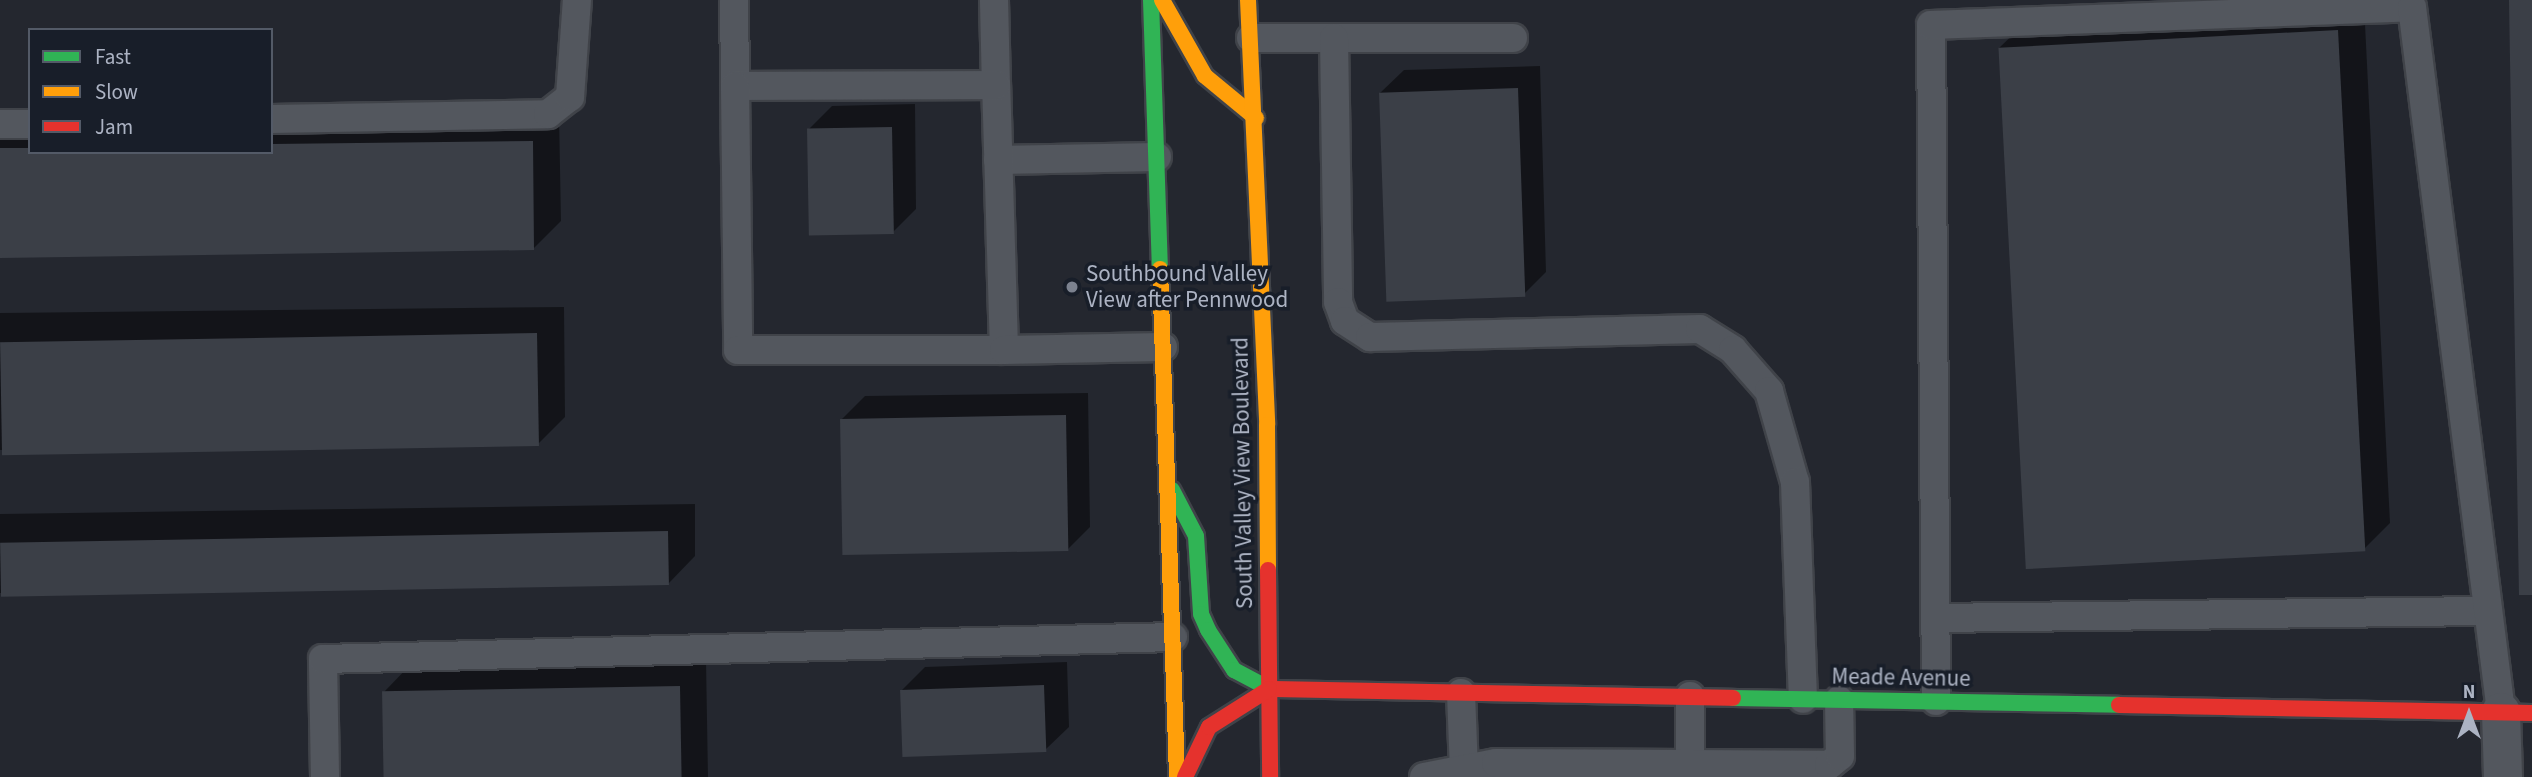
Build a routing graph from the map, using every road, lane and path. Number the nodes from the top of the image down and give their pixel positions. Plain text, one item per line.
1 (577, 0) edge
2 (734, 0) edge
3 (994, 0) edge
4 (1151, 0) edge
5 (1162, 0) edge
6 (1248, 0) edge
7 (1251, 37) junction
8 (1334, 37) junction
9 (1513, 38) dead end
10 (996, 85) junction
11 (735, 86) junction
12 (1256, 118) junction
13 (273, 119) edge
14 (0, 124) edge
15 (28, 124) edge
16 (1157, 157) junction
17 (998, 160) junction
18 (1163, 347) junction
19 (1004, 350) junction
20 (1168, 482) junction
21 (2488, 611) junction
22 (1935, 618) junction
23 (1173, 636) junction
24 (1269, 689) junction
25 (1461, 692) junction
26 (1690, 696) junction
27 (1802, 699) junction
28 (1839, 700) junction
29 (1936, 701) junction
30 (2517, 713) edge
31 (1690, 764) junction
32 (1464, 770) junction
33 (325, 777) edge
34 (1177, 777) edge
35 (1185, 777) edge
36 (1270, 777) edge
37 (1424, 777) edge
38 (2503, 777) edge

1 - 13 lane
2 - 11 lane
3 - 10 lane
4 - 16 main road
5 - 12 main road
6 - 7 main road, South Valley View Boulevard
7 - 8 lane
7 - 12 main road, South Valley View Boulevard
8 - 9 lane
8 - 27 lane
10 - 11 lane
10 - 17 lane
11 - 19 lane
12 - 24 main road, South Valley View Boulevard
14 - 15 lane
16 - 17 lane
16 - 18 main road
17 - 19 lane
18 - 19 lane
18 - 20 main road
20 - 23 main road
20 - 24 main road
21 - 22 lane
21 - 22 lane
21 - 30 lane
22 - 29 lane
23 - 33 lane
23 - 34 main road
24 - 25 main road, Meade Avenue
24 - 35 main road
24 - 36 main road, South Valley View Boulevard
25 - 26 main road, Meade Avenue
25 - 32 lane
26 - 27 main road, Meade Avenue
26 - 31 lane
27 - 28 main road, Meade Avenue
28 - 29 main road, Meade Avenue
28 - 31 lane
29 - 30 main road, Meade Avenue
30 - 38 street
31 - 32 lane
32 - 37 lane

